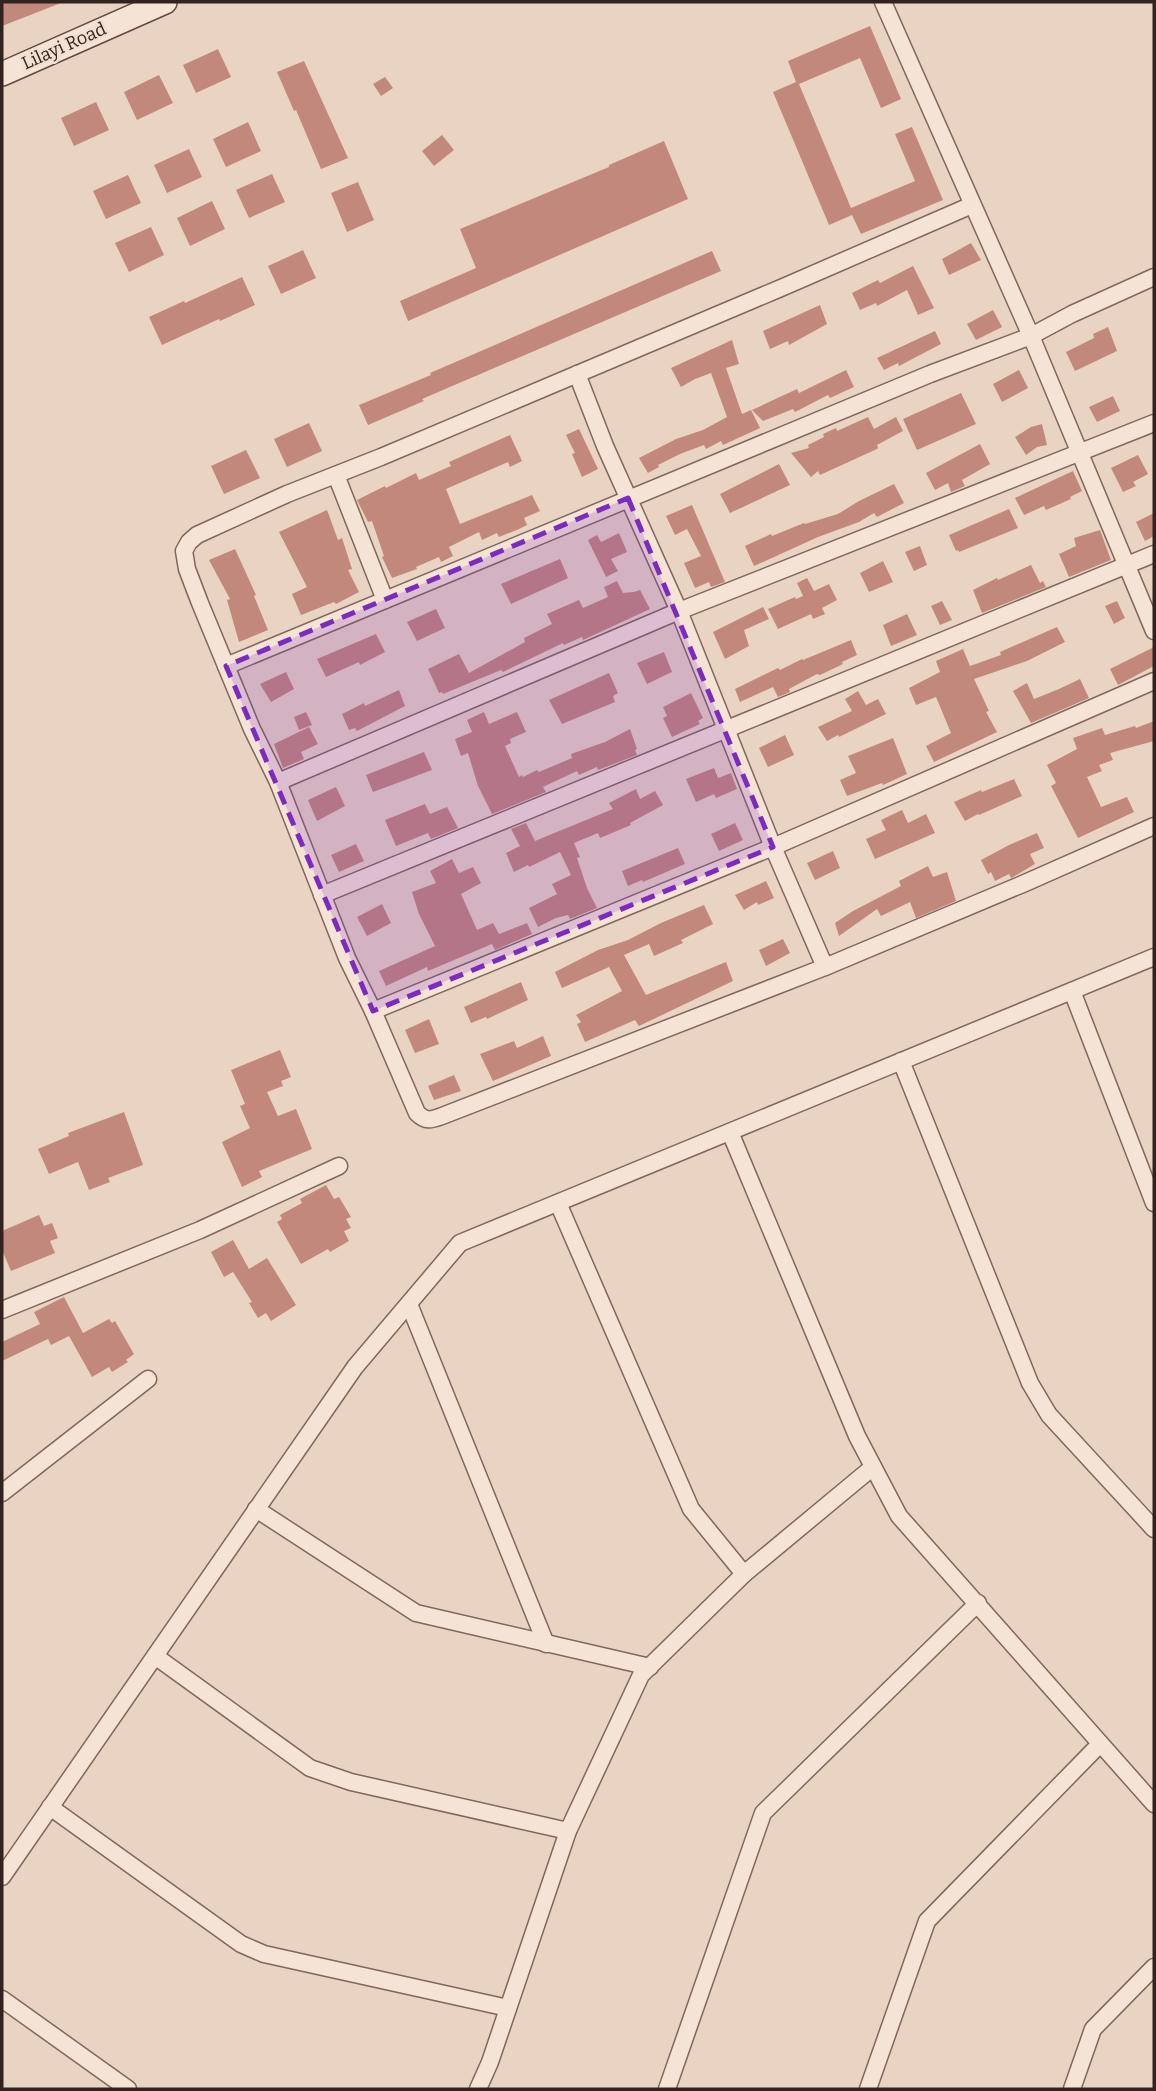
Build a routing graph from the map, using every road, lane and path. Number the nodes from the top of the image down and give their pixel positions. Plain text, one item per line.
1 (166, 2) edge
2 (883, 2) edge
3 (2, 74) edge
4 (972, 205) junction
5 (1154, 277) edge
6 (1031, 336) junction
7 (577, 374) junction
8 (1154, 422) edge
9 (1078, 453) junction
10 (336, 475) junction
11 (628, 498) junction
12 (1154, 555) edge
13 (1126, 566) junction
14 (385, 600) junction
15 (679, 611) junction
16 (1154, 631) edge
17 (226, 666) junction
18 (1154, 681) edge
19 (726, 728) junction
20 (278, 782) junction
21 (1154, 826) edge
22 (773, 847) junction
23 (322, 895) junction
24 (1154, 957) edge
25 (825, 967) junction
26 (1072, 990) junction
27 (373, 1011) junction
28 (901, 1061) junction
29 (730, 1132) junction
30 (339, 1166) dead end
31 (558, 1203) junction
32 (1154, 1203) edge
33 (409, 1304) junction
34 (2, 1310) edge
35 (148, 1379) dead end
36 (873, 1467) junction
37 (2, 1493) edge
38 (256, 1509) junction
39 (1154, 1529) edge
40 (744, 1574) junction
41 (978, 1603) junction
42 (546, 1644) junction
43 (155, 1656) junction
44 (650, 1667) junction
45 (1100, 1744) junction
46 (1154, 1804) edge
47 (50, 1807) junction
48 (568, 1831) junction
49 (2, 1877) edge
50 (1154, 1967) edge
51 (2, 1998) edge
52 (508, 2008) junction
53 (128, 2089) edge
54 (478, 2089) edge
55 (667, 2089) edge
56 (869, 2089) edge
57 (1072, 2089) edge

1 - 3 street, Lilayi Road
2 - 4 street
4 - 6 street
4 - 7 street
5 - 6 street
6 - 9 street
6 - 11 street
7 - 10 street
7 - 11 street
8 - 9 street
9 - 13 street
9 - 15 street
10 - 14 street
10 - 17 street
11 - 14 street
11 - 15 street
12 - 13 street
13 - 16 street
13 - 19 street
14 - 17 street
15 - 19 street
15 - 20 street
17 - 20 street
18 - 22 street
19 - 22 street
19 - 23 street
20 - 23 street
21 - 25 street
22 - 25 street
22 - 27 street
23 - 27 street
24 - 26 street
25 - 27 street
26 - 28 street
26 - 32 street
28 - 29 street
28 - 39 street
29 - 31 street
29 - 36 street
30 - 34 street
31 - 33 street
31 - 40 street
33 - 38 street
33 - 42 street
35 - 37 street
36 - 40 street
36 - 41 street
38 - 42 street
38 - 43 street
40 - 44 street
41 - 45 street
41 - 55 street
42 - 44 street
43 - 47 street
43 - 48 street
44 - 48 street
45 - 46 street
45 - 56 street
47 - 49 street
47 - 52 street
48 - 52 street
50 - 57 street
51 - 53 street
52 - 54 street

